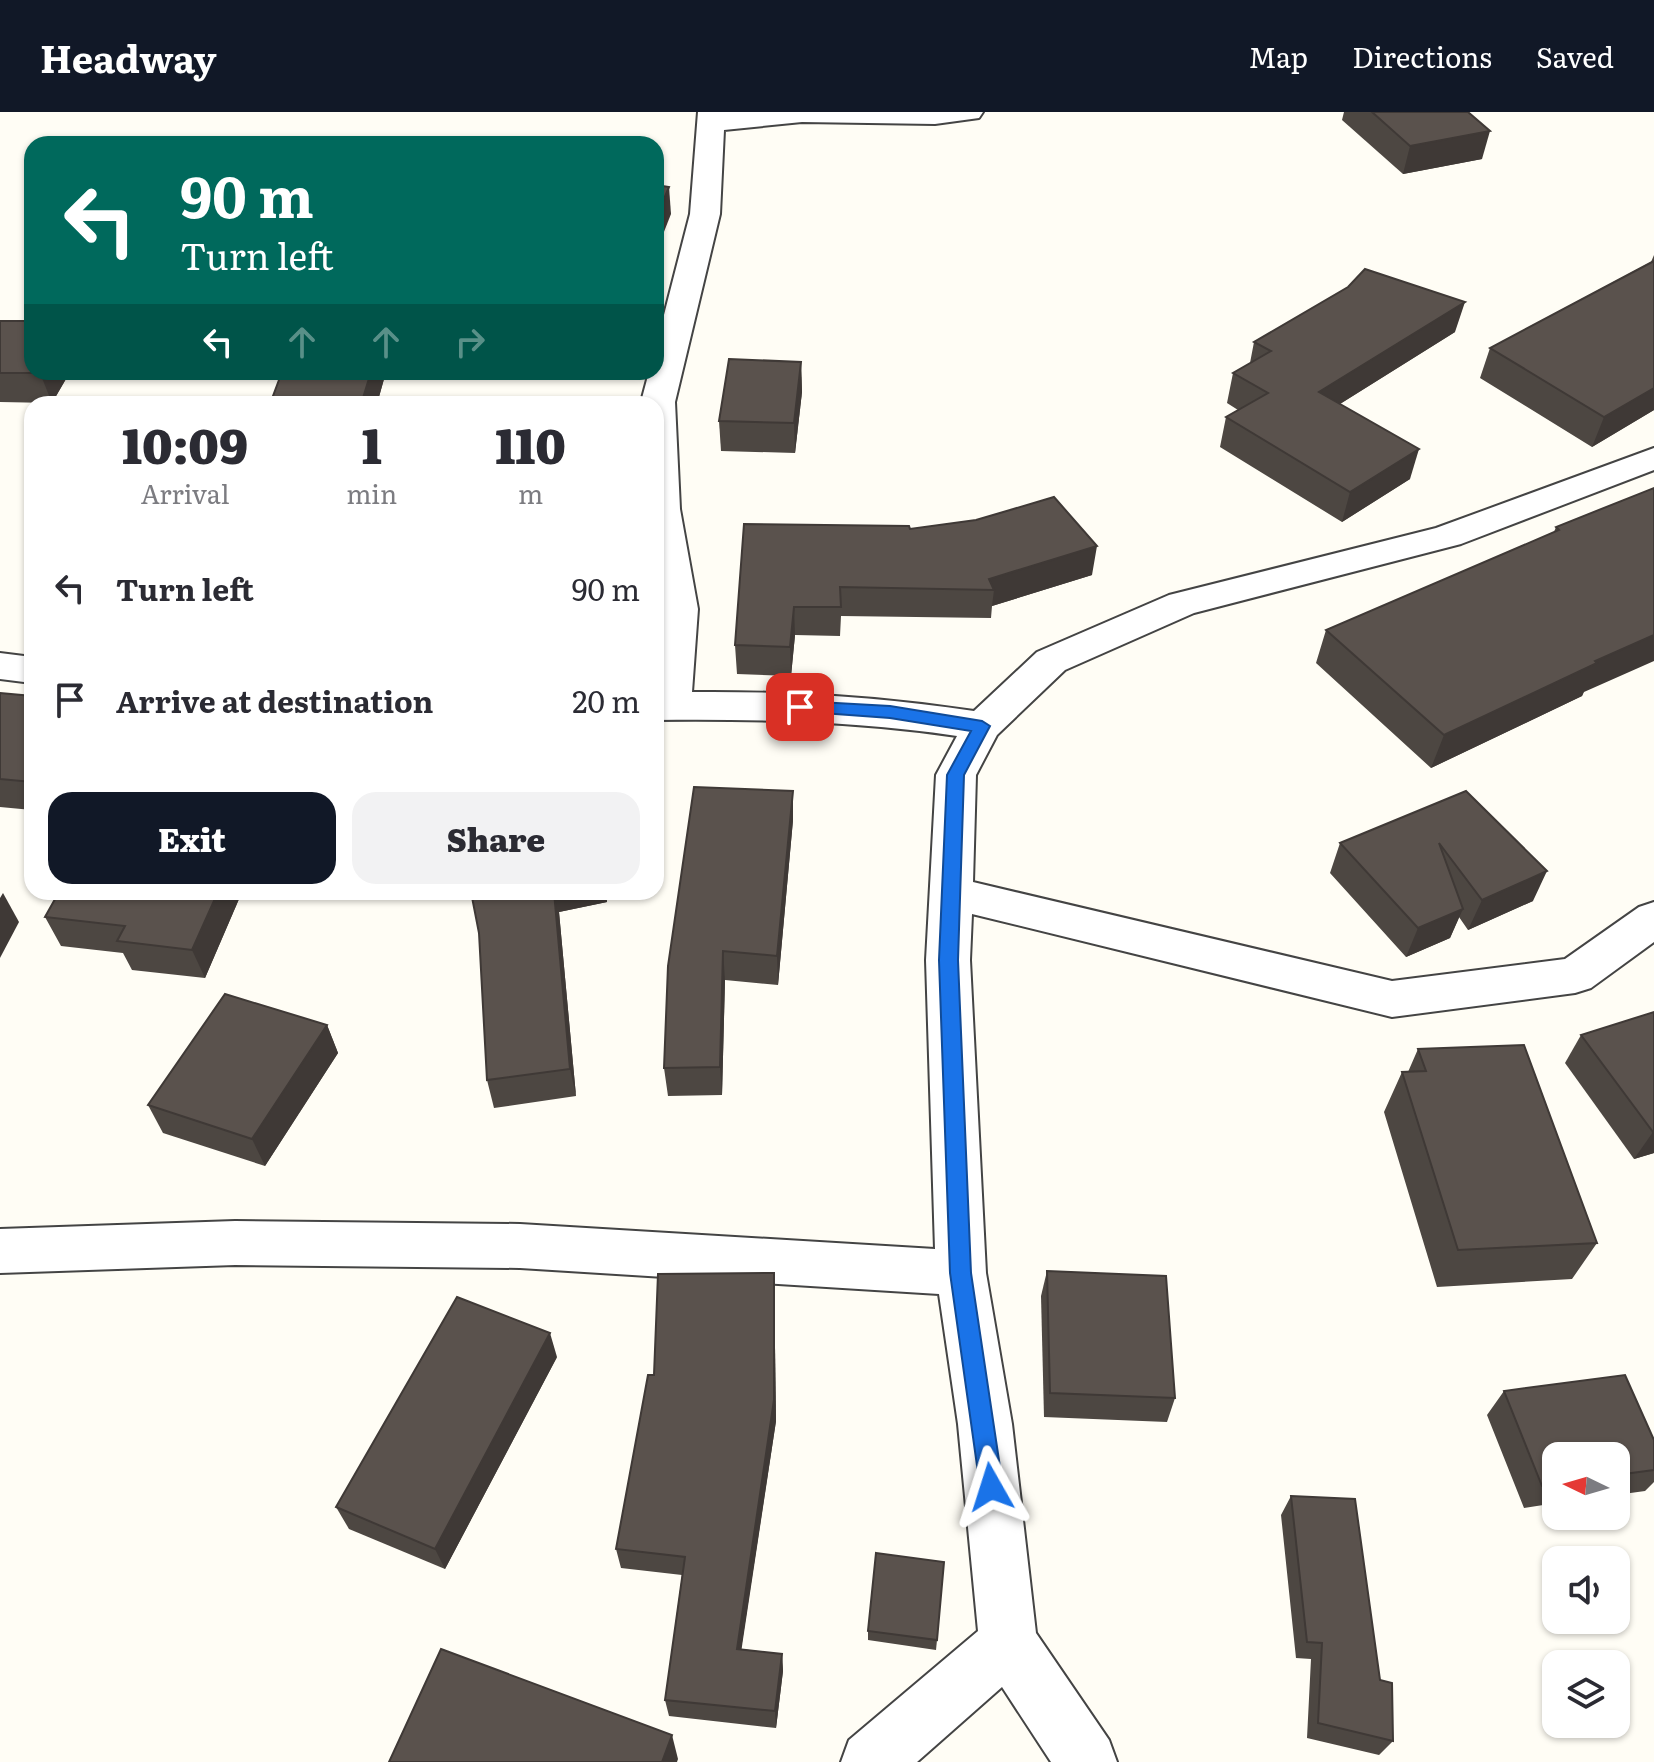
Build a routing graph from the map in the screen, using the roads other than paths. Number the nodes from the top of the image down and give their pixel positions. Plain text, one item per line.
1 (969, 112) edge
2 (713, 118) edge
3 (664, 378) edge
4 (1654, 458) edge
5 (664, 525) edge
6 (0, 666) edge
7 (24, 669) edge
8 (664, 706) edge
9 (982, 726) junction
10 (952, 893) junction
11 (1654, 919) edge
12 (0, 1251) edge
13 (961, 1273) junction
14 (1008, 1643) junction
15 (871, 1762) edge
16 (1087, 1762) edge

1 - 2 street
2 - 3 street
4 - 9 street
5 - 8 street
6 - 7 street
8 - 9 street
9 - 10 street
10 - 11 street
10 - 13 street
12 - 13 street
13 - 14 street
14 - 15 street
14 - 16 street

